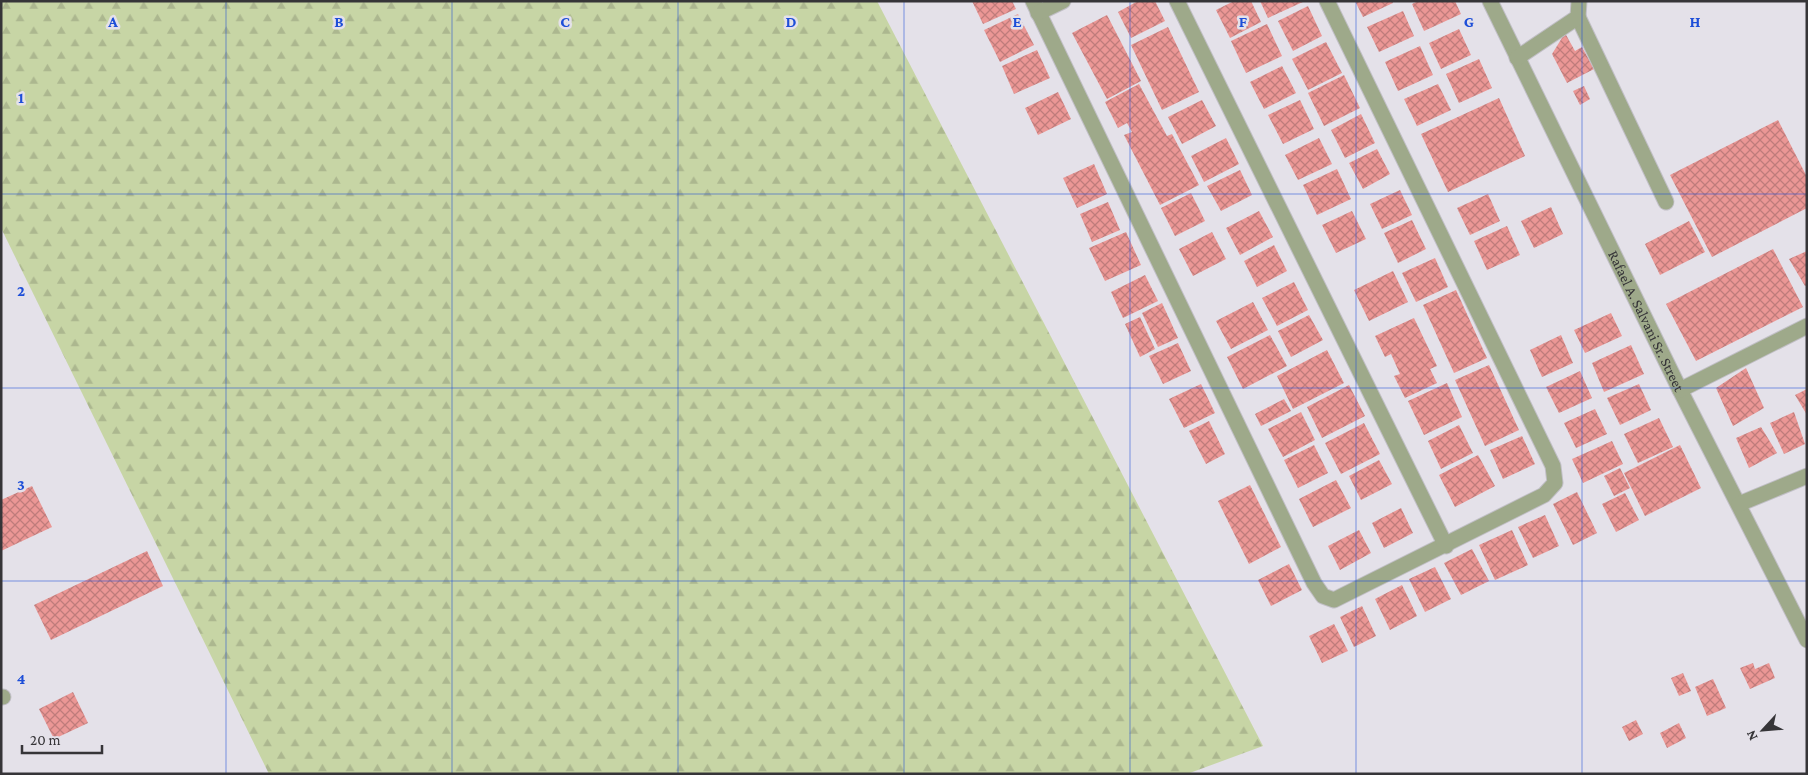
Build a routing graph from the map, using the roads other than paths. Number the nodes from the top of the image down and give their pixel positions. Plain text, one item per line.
1 (1063, 1) edge
2 (1177, 1) edge
3 (1327, 1) edge
4 (1490, 1) edge
5 (1579, 1) edge
6 (1035, 7) edge
7 (1578, 17) junction
8 (1518, 58) junction
9 (1666, 202) dead end
10 (1807, 326) edge
11 (1680, 390) junction
12 (1807, 476) edge
13 (1739, 504) junction
14 (1446, 546) junction
15 (1807, 640) edge

1 - 6 street
2 - 14 street
3 - 14 street
4 - 8 street, Rafael A. Salvani Sr. Street
5 - 7 street
6 - 14 street
7 - 8 street
7 - 9 street
8 - 11 street, Rafael A. Salvani Sr. Street
10 - 11 street
11 - 13 street, Rafael A. Salvani Sr. Street
12 - 13 street
13 - 15 street, Rafael A. Salvani Sr. Street

